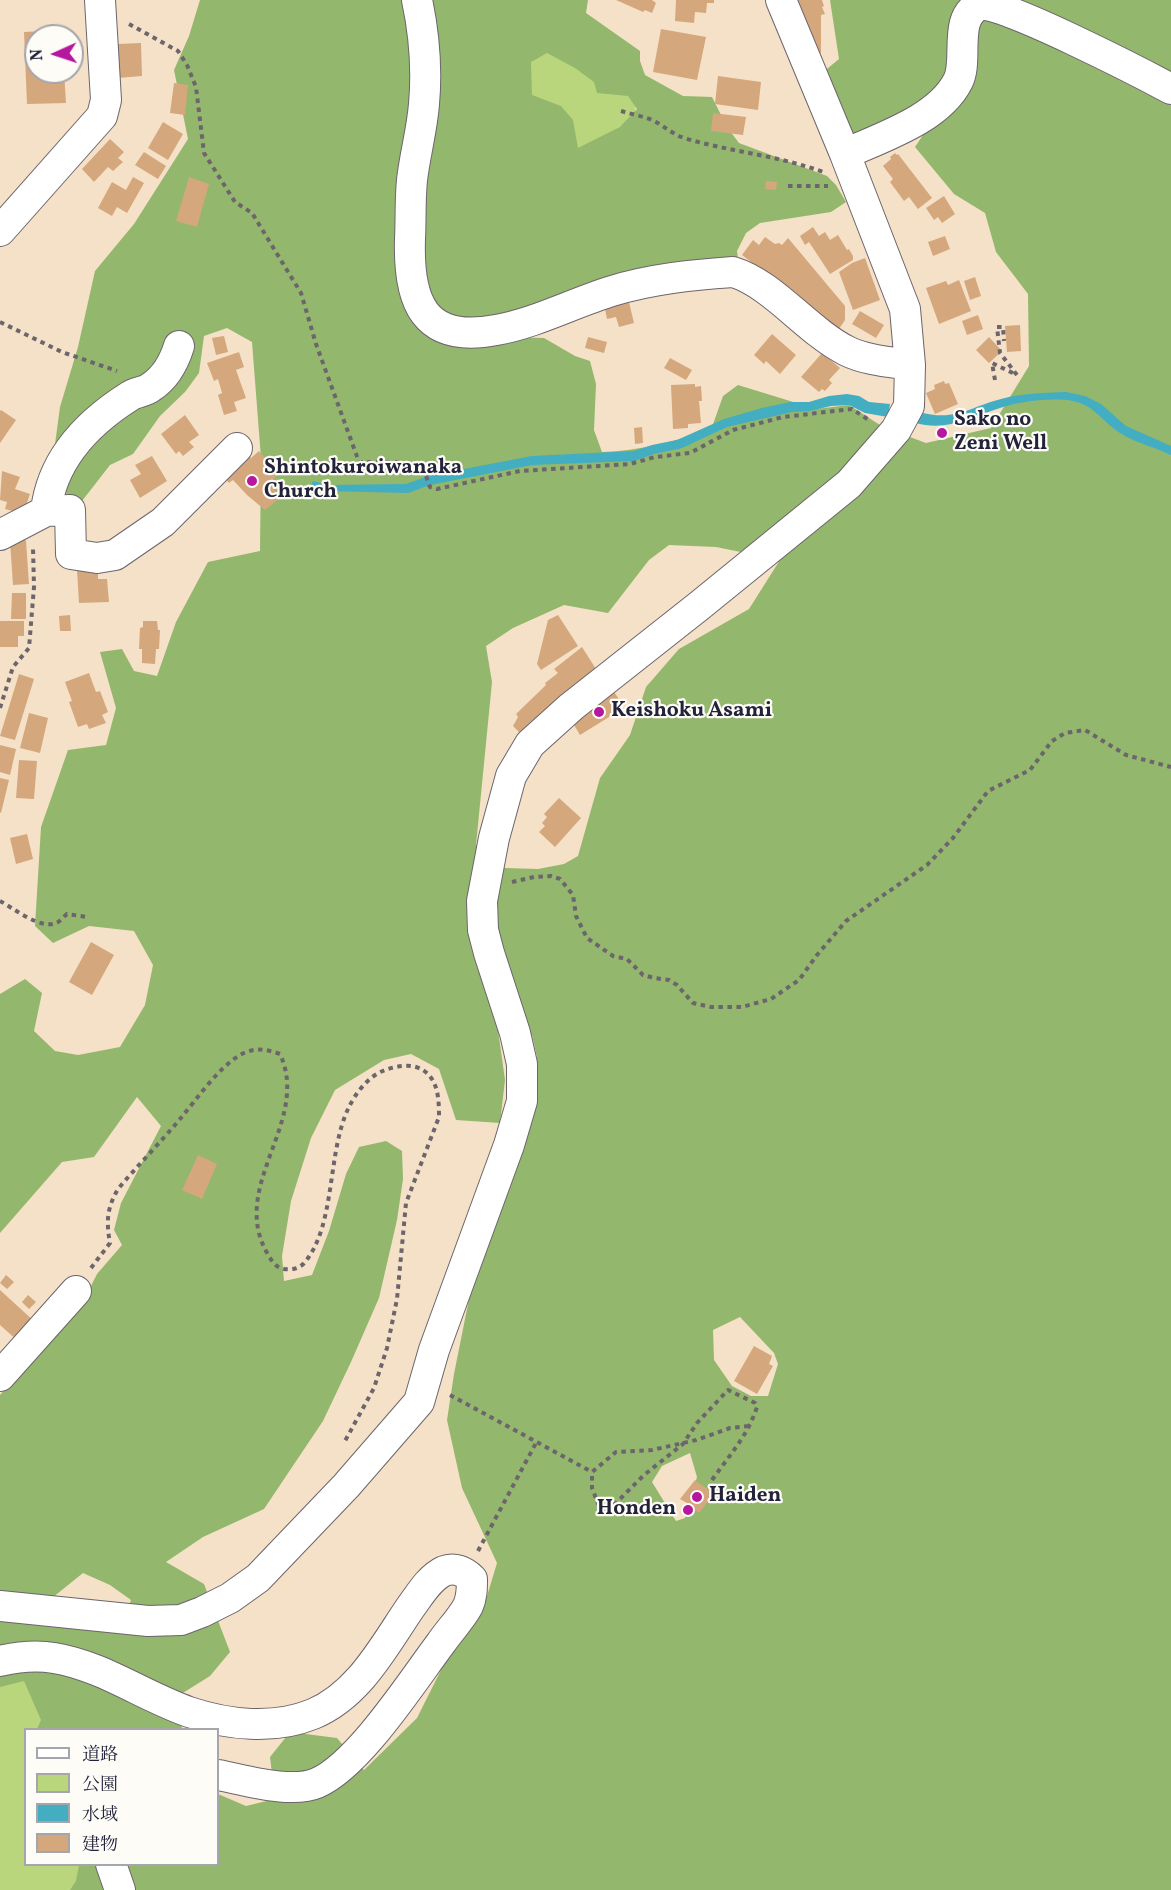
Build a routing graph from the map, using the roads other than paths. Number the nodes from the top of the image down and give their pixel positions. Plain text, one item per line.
1 (100, 0) edge
2 (417, 0) edge
3 (781, 0) edge
4 (1171, 89) edge
5 (836, 164) junction
6 (0, 231) edge
7 (179, 346) dead end
8 (910, 365) junction
9 (237, 448) dead end
10 (23, 523) edge
11 (76, 1291) road end
12 (0, 1377) edge
13 (0, 1606) edge
14 (0, 1661) edge
15 (219, 1775) edge
16 (112, 1866) edge
17 (120, 1890) edge

1 - 6 street
2 - 8 street
3 - 5 street
4 - 5 street
5 - 8 street
7 - 10 street
8 - 13 street
9 - 10 street
11 - 12 street
14 - 15 street
16 - 17 street

